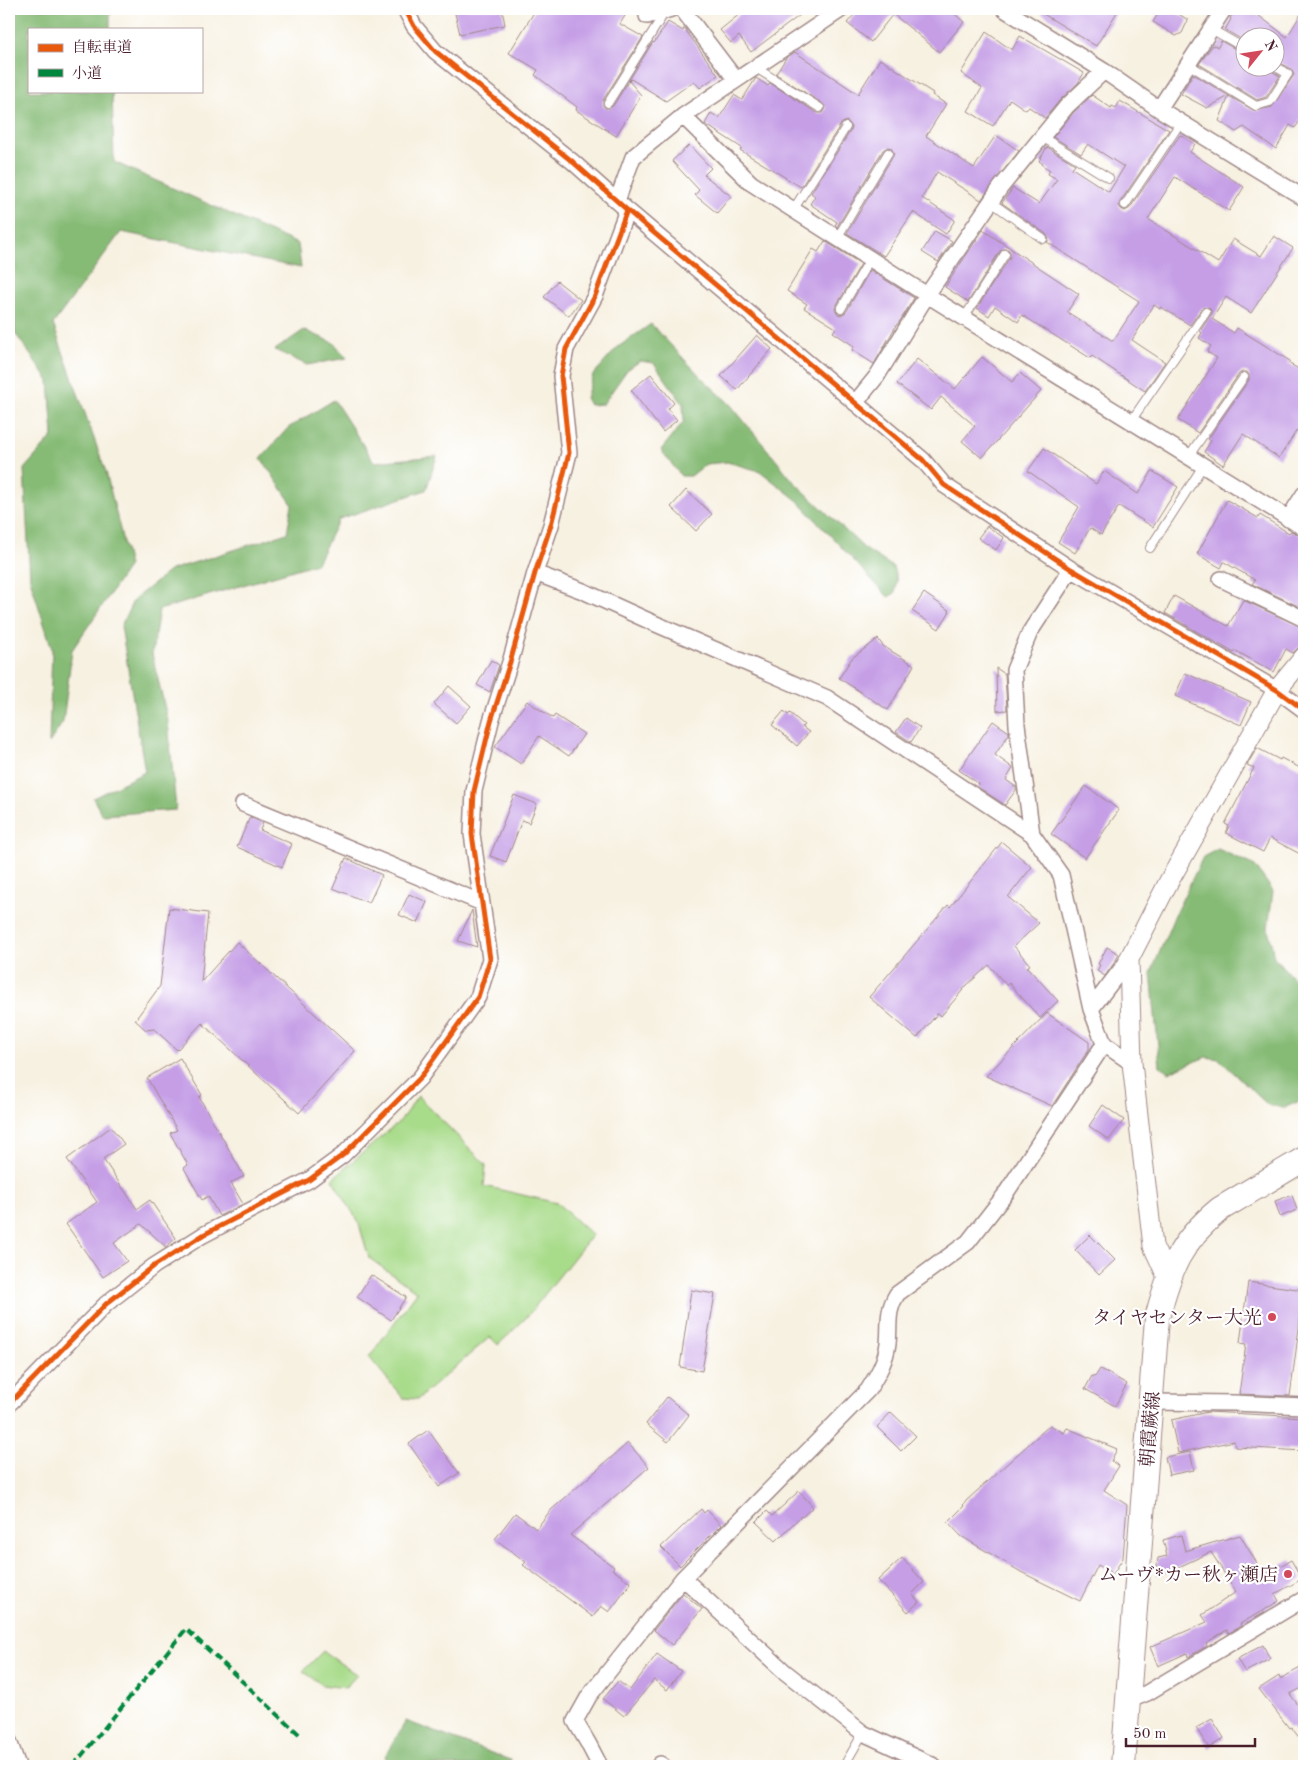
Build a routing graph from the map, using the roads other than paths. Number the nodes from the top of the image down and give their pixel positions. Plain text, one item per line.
1 (405, 9) edge
2 (646, 9) edge
3 (682, 9) edge
4 (842, 9) edge
5 (1004, 9) edge
6 (1224, 9) edge
7 (669, 10) edge
8 (1211, 29) junction
9 (1236, 43) edge
10 (1188, 64) junction
11 (756, 68) junction
12 (1104, 71) junction
13 (1285, 78) edge
14 (736, 80) junction
15 (608, 102) dead end
16 (820, 108) dead end
17 (1159, 109) junction
18 (683, 116) junction
19 (1180, 122) junction
20 (846, 127) dead end
21 (1042, 137) junction
22 (888, 153) dead end
23 (1109, 178) dead end
24 (1304, 198) edge
25 (990, 202) junction
26 (1125, 205) dead end
27 (622, 206) junction
28 (793, 210) junction
29 (837, 238) junction
30 (1043, 239) dead end
31 (1005, 254) dead end
32 (870, 259) junction
33 (927, 295) junction
34 (840, 309) dead end
35 (1206, 312) dead end
36 (964, 318) junction
37 (1244, 377) dead end
38 (855, 404) junction
39 (1131, 421) junction
40 (1188, 457) junction
41 (1203, 466) junction
42 (1304, 494) edge
43 (1288, 519) junction
44 (1304, 528) edge
45 (1150, 548) dead end
46 (1071, 569) junction
47 (535, 573) junction
48 (1221, 578) dead end
49 (1304, 619) edge
50 (1304, 657) edge
51 (1276, 690) junction
52 (1304, 710) edge
53 (243, 804) dead end
54 (1032, 834) junction
55 (482, 903) junction
56 (1129, 959) junction
57 (1091, 1009) junction
58 (1104, 1044) junction
59 (1132, 1064) junction
60 (1304, 1158) edge
61 (1168, 1279) junction
62 (1152, 1402) junction
63 (9, 1404) edge
64 (1304, 1406) edge
65 (683, 1578) junction
66 (1304, 1599) edge
67 (1128, 1701) junction
68 (863, 1733) junction
69 (9, 1741) edge
70 (930, 1765) edge
71 (18, 1766) edge
72 (600, 1766) edge
73 (659, 1766) edge
74 (663, 1766) edge
75 (844, 1766) edge
76 (1123, 1766) edge

1 - 27 street
2 - 7 street
3 - 14 street
4 - 11 street
5 - 12 street
6 - 8 street
7 - 15 lane
8 - 9 lane
8 - 10 street
10 - 13 lane
10 - 17 street
11 - 14 street
11 - 16 lane
12 - 17 street
12 - 21 street
14 - 18 street
17 - 19 street
18 - 27 street
18 - 28 street
19 - 24 street
19 - 26 lane
20 - 28 lane
21 - 23 lane
21 - 25 street
22 - 29 lane
25 - 30 lane
25 - 33 street
27 - 38 street
27 - 47 street
28 - 29 street
29 - 32 street
31 - 36 lane
32 - 33 street
32 - 34 lane
33 - 36 street
33 - 38 street
35 - 39 lane
36 - 39 street
37 - 40 lane
38 - 46 street
39 - 40 street
40 - 41 street
41 - 43 street
41 - 45 lane
42 - 43 street
43 - 44 street
46 - 51 street
46 - 54 street
47 - 54 street
47 - 55 street
48 - 49 street
50 - 51 street
51 - 52 street
51 - 56 street
53 - 55 street
54 - 57 street
55 - 63 street
56 - 57 street
56 - 59 street
57 - 58 street
58 - 59 street
58 - 65 street
59 - 61 street
60 - 61 main road, 朝霞蕨線
61 - 62 main road, 朝霞蕨線
62 - 64 street
62 - 67 main road, 朝霞蕨線
65 - 68 street
65 - 72 street
66 - 67 street
67 - 76 main road, 朝霞蕨線
68 - 70 street
68 - 75 lane
69 - 71 street
73 - 74 street

